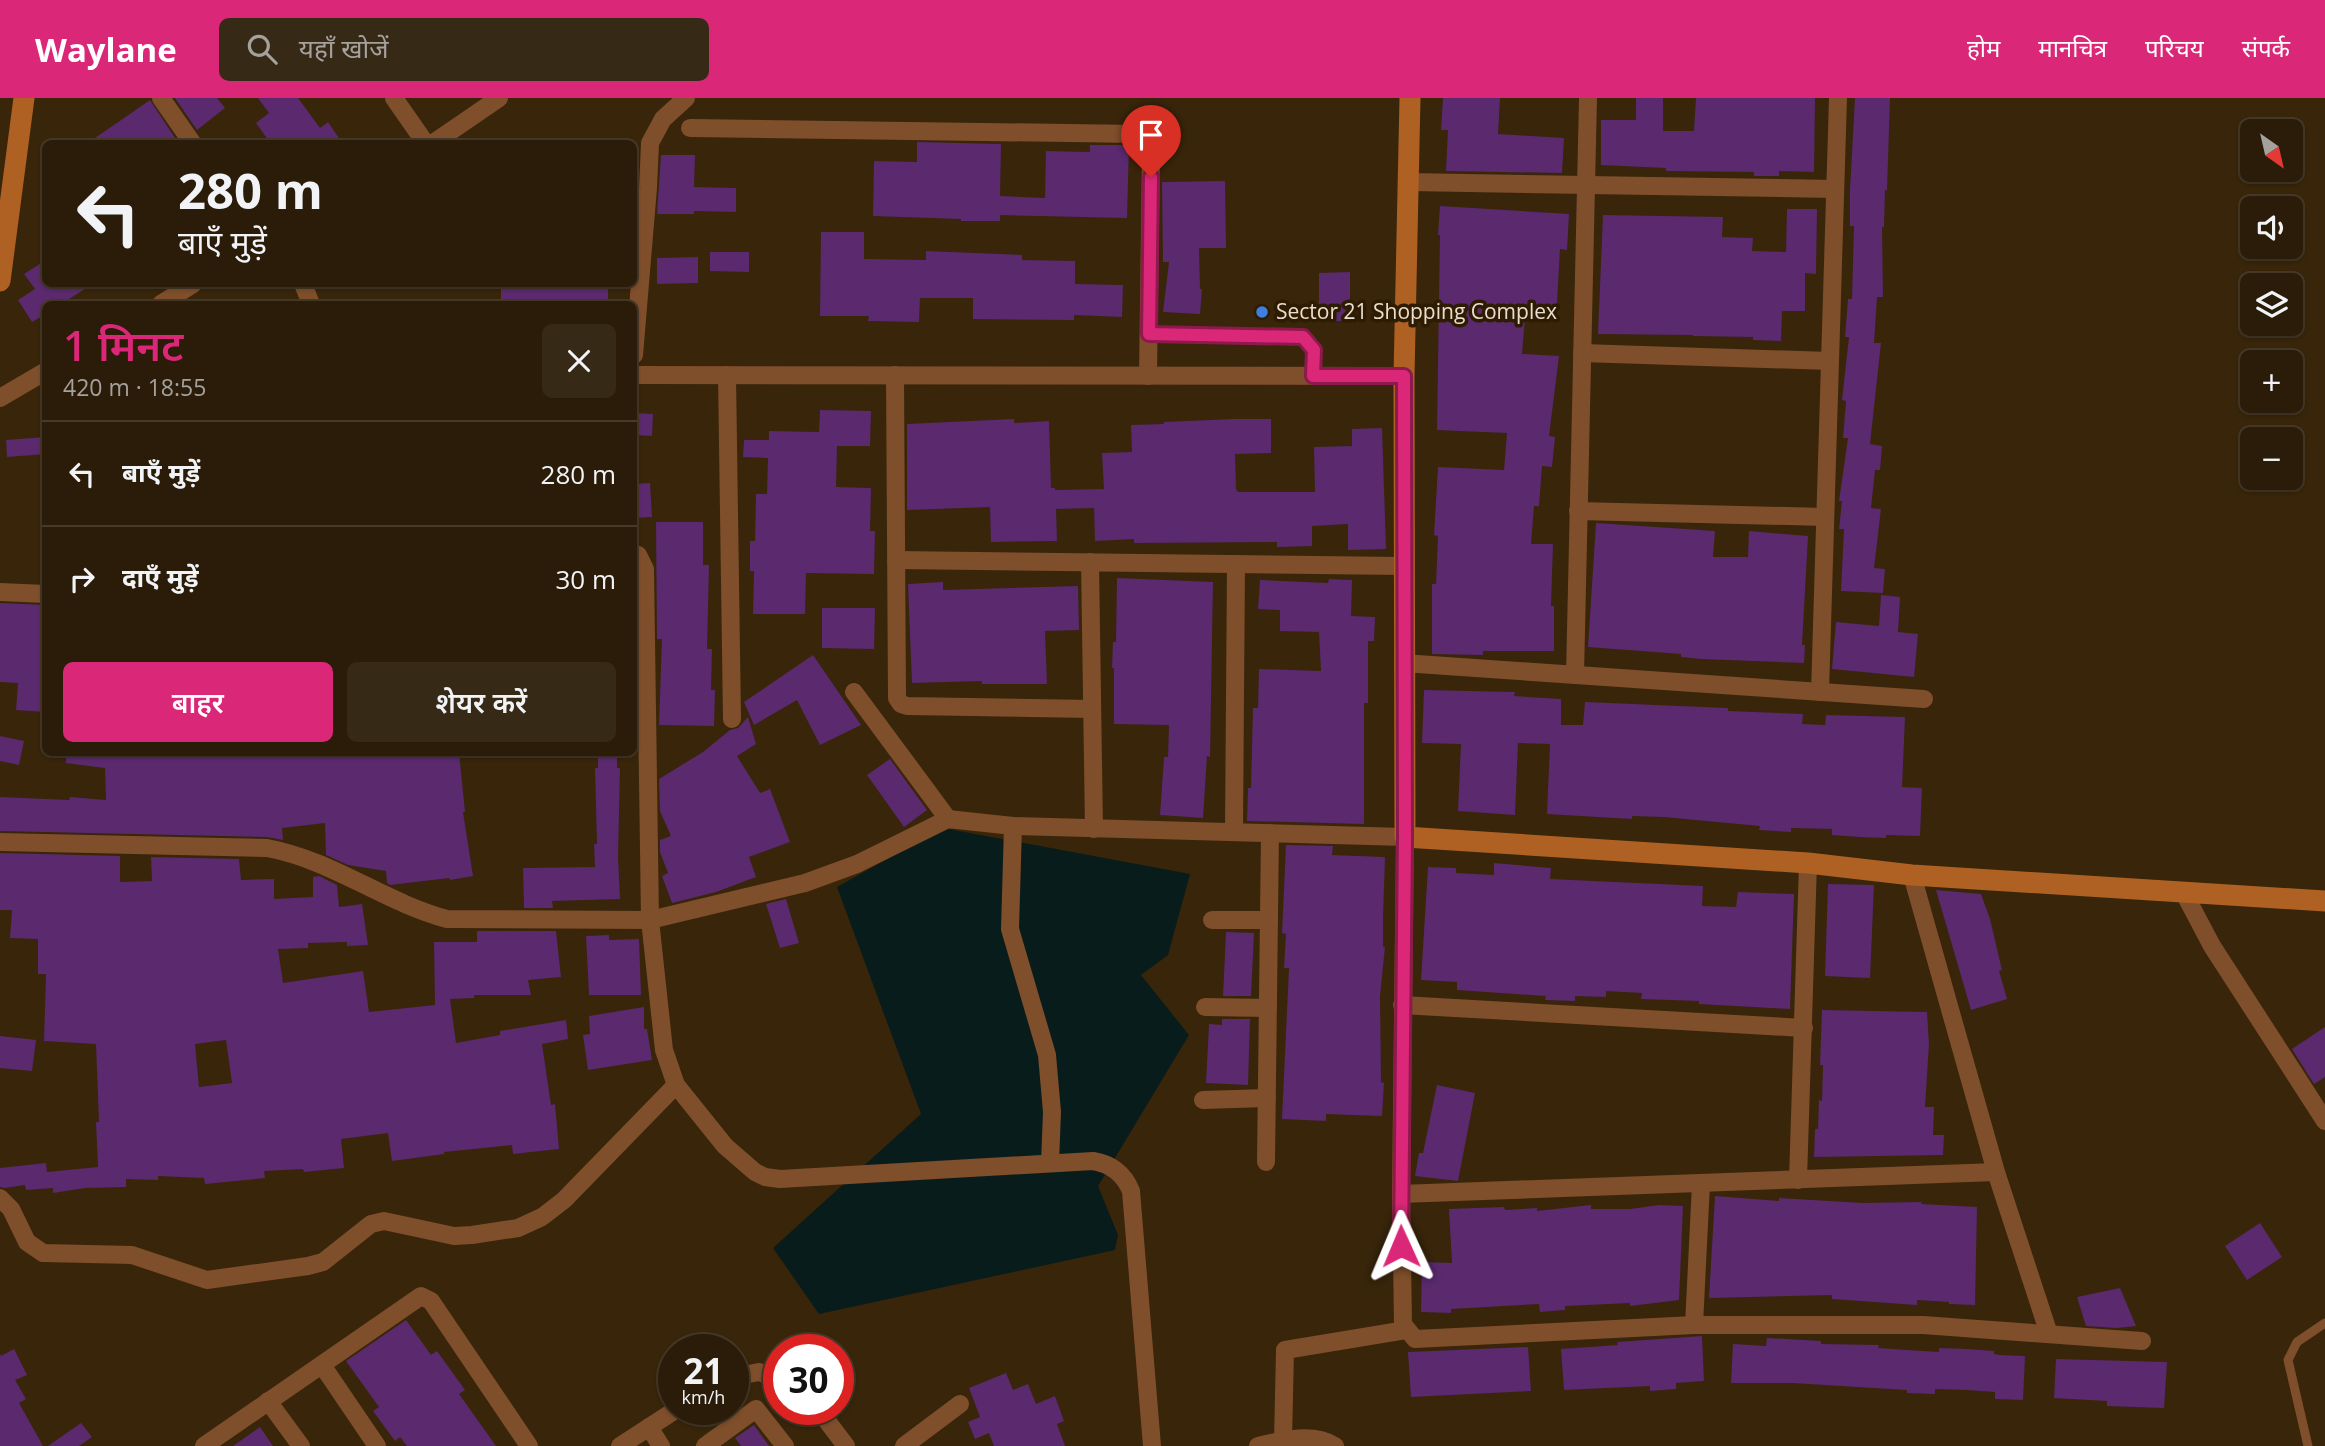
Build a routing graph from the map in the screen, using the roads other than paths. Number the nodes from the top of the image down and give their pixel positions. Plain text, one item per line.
1 (24, 98) edge
2 (161, 98) edge
3 (394, 98) edge
4 (499, 98) edge
5 (686, 98) edge
6 (1410, 98) edge
7 (1588, 98) edge
8 (1838, 98) edge
9 (690, 128) dead end
10 (191, 140) edge
11 (423, 140) edge
12 (438, 140) edge
13 (1408, 182) junction
14 (1586, 185) junction
15 (641, 188) edge
16 (1835, 190) junction
17 (0, 281) edge
18 (637, 283) edge
19 (188, 287) edge
20 (166, 301) edge
21 (1149, 334) junction
22 (1582, 353) junction
23 (1830, 362) junction
24 (42, 373) edge
25 (637, 375) edge
26 (727, 375) junction
27 (895, 375) junction
28 (1149, 376) junction
29 (1313, 376) junction
30 (1404, 376) junction
31 (0, 398) edge
32 (1578, 511) junction
33 (1825, 517) junction
34 (637, 555) edge
35 (896, 560) junction
36 (1090, 562) junction
37 (1236, 564) junction
38 (1404, 566) junction
39 (0, 592) edge
40 (42, 594) edge
41 (1403, 663) junction
42 (1575, 675) junction
43 (854, 692) dead end
44 (1820, 692) junction
45 (1924, 699) dead end
46 (901, 704) junction
47 (1092, 709) junction
48 (732, 719) dead end
49 (881, 728) junction
50 (948, 819) junction
51 (1013, 825) junction
52 (1094, 829) junction
53 (1234, 832) junction
54 (1270, 833) junction
55 (1405, 837) junction
56 (0, 842) edge
57 (1808, 863) junction
58 (1912, 875) junction
59 (2183, 891) junction
60 (2325, 901) edge
61 (650, 920) junction
62 (1212, 920) dead end
63 (1269, 920) junction
64 (1402, 1005) junction
65 (1205, 1007) dead end
66 (1268, 1008) junction
67 (1804, 1028) junction
68 (676, 1085) junction
69 (1267, 1098) junction
70 (1203, 1100) dead end
71 (2325, 1121) edge
72 (1266, 1161) dead end
73 (1050, 1164) junction
74 (1996, 1172) junction
75 (1798, 1180) junction
76 (1702, 1184) junction
77 (1401, 1194) junction
78 (0, 1198) edge
79 (2325, 1324) edge
80 (1694, 1325) junction
81 (1406, 1330) junction
82 (2049, 1335) junction
83 (2142, 1341) dead end
84 (322, 1365) junction
85 (268, 1401) junction
86 (960, 1404) dead end
87 (658, 1421) edge
88 (830, 1425) edge
89 (649, 1427) junction
90 (1283, 1441) junction
91 (204, 1446) edge
92 (301, 1446) edge
93 (377, 1446) edge
94 (529, 1446) edge
95 (620, 1446) edge
96 (661, 1446) edge
97 (705, 1446) edge
98 (785, 1446) edge
99 (846, 1446) edge
100 (904, 1446) edge
101 (1152, 1446) edge
102 (1258, 1446) edge
103 (1335, 1446) edge
104 (2308, 1446) edge

1 - 17 street
2 - 10 street
3 - 11 street
4 - 12 street
5 - 15 street
6 - 13 street
7 - 14 street
8 - 16 street
9 - 21 street
13 - 14 street
13 - 30 street
14 - 16 street
14 - 22 street
15 - 18 street
16 - 23 street
19 - 20 street
21 - 28 street
21 - 29 lane
22 - 23 street
22 - 32 street
23 - 33 street
24 - 31 street
25 - 26 street
26 - 27 street
26 - 48 street
27 - 28 street
27 - 35 street
28 - 29 street
29 - 30 street
30 - 38 street
32 - 33 street
32 - 42 street
33 - 44 street
34 - 61 street
35 - 36 street
35 - 46 street
36 - 37 street
36 - 47 street
37 - 38 street
37 - 53 street
38 - 41 street
39 - 40 street
41 - 42 street
41 - 55 street
42 - 44 street
43 - 49 street
44 - 45 street
46 - 47 street
46 - 49 street
47 - 52 street
49 - 50 street
50 - 51 street
50 - 61 street
51 - 52 street
51 - 73 street
52 - 53 street
53 - 54 street
54 - 55 street
54 - 63 street
55 - 57 street
55 - 64 street
56 - 61 street
57 - 58 street
57 - 67 street
58 - 59 street
58 - 74 street
59 - 60 street
59 - 71 street
61 - 68 street
62 - 63 street
63 - 66 street
64 - 67 street
64 - 77 street
65 - 66 street
66 - 69 street
67 - 75 street
68 - 73 street
68 - 78 street
69 - 70 street
69 - 72 street
73 - 101 street
74 - 75 street
74 - 82 street
75 - 76 street
76 - 77 street
76 - 80 street
77 - 81 street
79 - 104 lane
80 - 81 street
80 - 82 street
81 - 90 street
82 - 83 street
84 - 85 street
84 - 93 street
84 - 94 street
85 - 91 street
85 - 92 street
86 - 100 street
87 - 89 street
88 - 99 street
89 - 95 street
89 - 96 street
90 - 102 street
90 - 103 street
97 - 98 street

